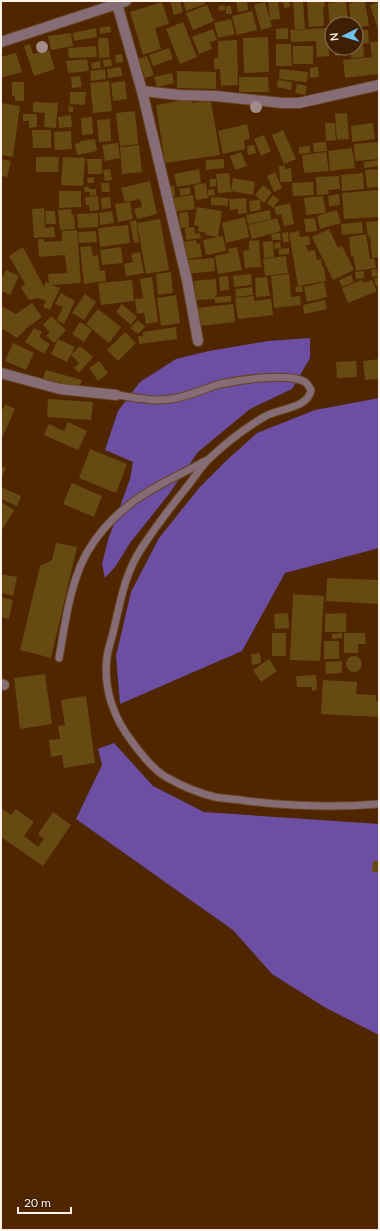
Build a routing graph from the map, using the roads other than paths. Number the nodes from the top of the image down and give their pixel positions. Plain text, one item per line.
1 (122, 2) edge
2 (1, 42) edge
3 (379, 86) edge
4 (142, 91) junction
5 (198, 341) dead end
6 (1, 373) edge
7 (116, 395) joint
8 (209, 459) junction
9 (59, 658) dead end
10 (379, 804) edge

1 - 2 street
1 - 4 street
3 - 4 street
4 - 5 street
6 - 7 street
7 - 8 lane
8 - 9 lane
8 - 10 lane

